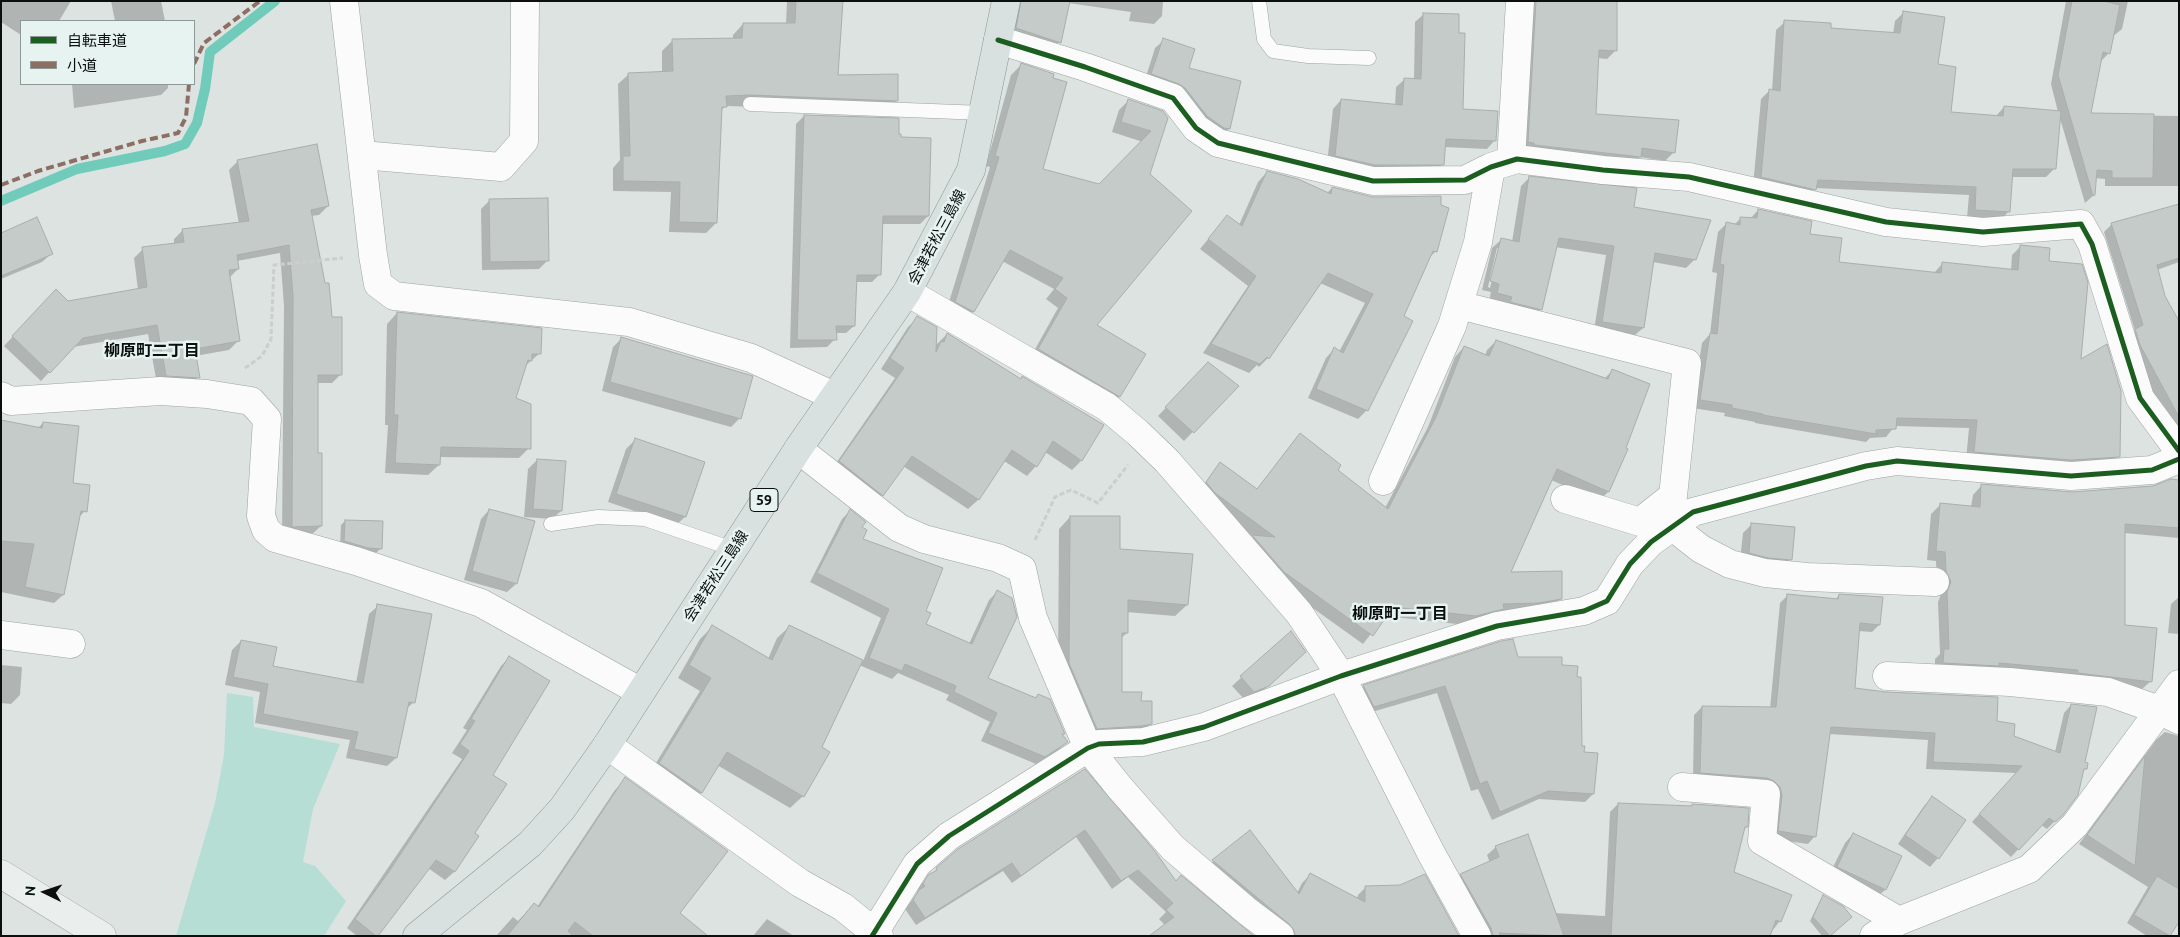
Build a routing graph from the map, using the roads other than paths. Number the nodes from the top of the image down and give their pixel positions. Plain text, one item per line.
1 (344, 1) edge
2 (525, 1) edge
3 (1006, 1) edge
4 (1259, 1) edge
5 (1520, 1) edge
6 (998, 40) junction
7 (1369, 58) dead end
8 (750, 104) dead end
9 (984, 112) junction
10 (362, 155) junction
11 (1501, 164) junction
12 (907, 292) junction
13 (1459, 305) junction
14 (1, 396) edge
15 (834, 396) junction
16 (798, 448) junction
17 (2179, 451) edge
18 (2179, 459) edge
19 (1383, 481) dead end
20 (1565, 499) dead end
21 (1678, 513) junction
22 (551, 524) dead end
23 (733, 548) junction
24 (1935, 582) dead end
25 (1, 635) edge
26 (71, 644) dead end
27 (1341, 676) junction
28 (1887, 676) dead end
29 (2179, 684) edge
30 (641, 692) junction
31 (2169, 715) edge
32 (607, 744) junction
33 (1088, 748) junction
34 (1682, 787) dead end
35 (1, 874) edge
36 (1899, 921) junction
37 (875, 934) edge
38 (102, 936) edge
39 (417, 936) edge
40 (1280, 936) edge
41 (1477, 936) edge
42 (1874, 936) edge

1 - 10 street
2 - 10 street
3 - 6 main road, 会津若松三島線 / 59
4 - 7 lane
5 - 11 street
6 - 9 main road, 会津若松三島線 / 59
6 - 11 street
8 - 9 lane
9 - 12 main road, 会津若松三島線 / 59
10 - 15 street
11 - 13 street
11 - 17 street
12 - 15 main road, 会津若松三島線 / 59
12 - 27 street
13 - 19 street
13 - 21 street
14 - 30 street
15 - 16 main road, 会津若松三島線 / 59
16 - 23 main road, 会津若松三島線 / 59
16 - 33 street
18 - 21 street
20 - 21 street
21 - 24 street
21 - 27 street
22 - 23 lane
23 - 30 main road, 会津若松三島線 / 59
25 - 26 street
27 - 33 street
27 - 41 street
28 - 31 street
29 - 31 street
30 - 32 main road, 会津若松三島線 / 59
31 - 36 street
32 - 37 street
32 - 39 main road, 会津若松三島線 / 59
33 - 37 street
33 - 40 street
34 - 36 street
35 - 38 street
36 - 42 street

